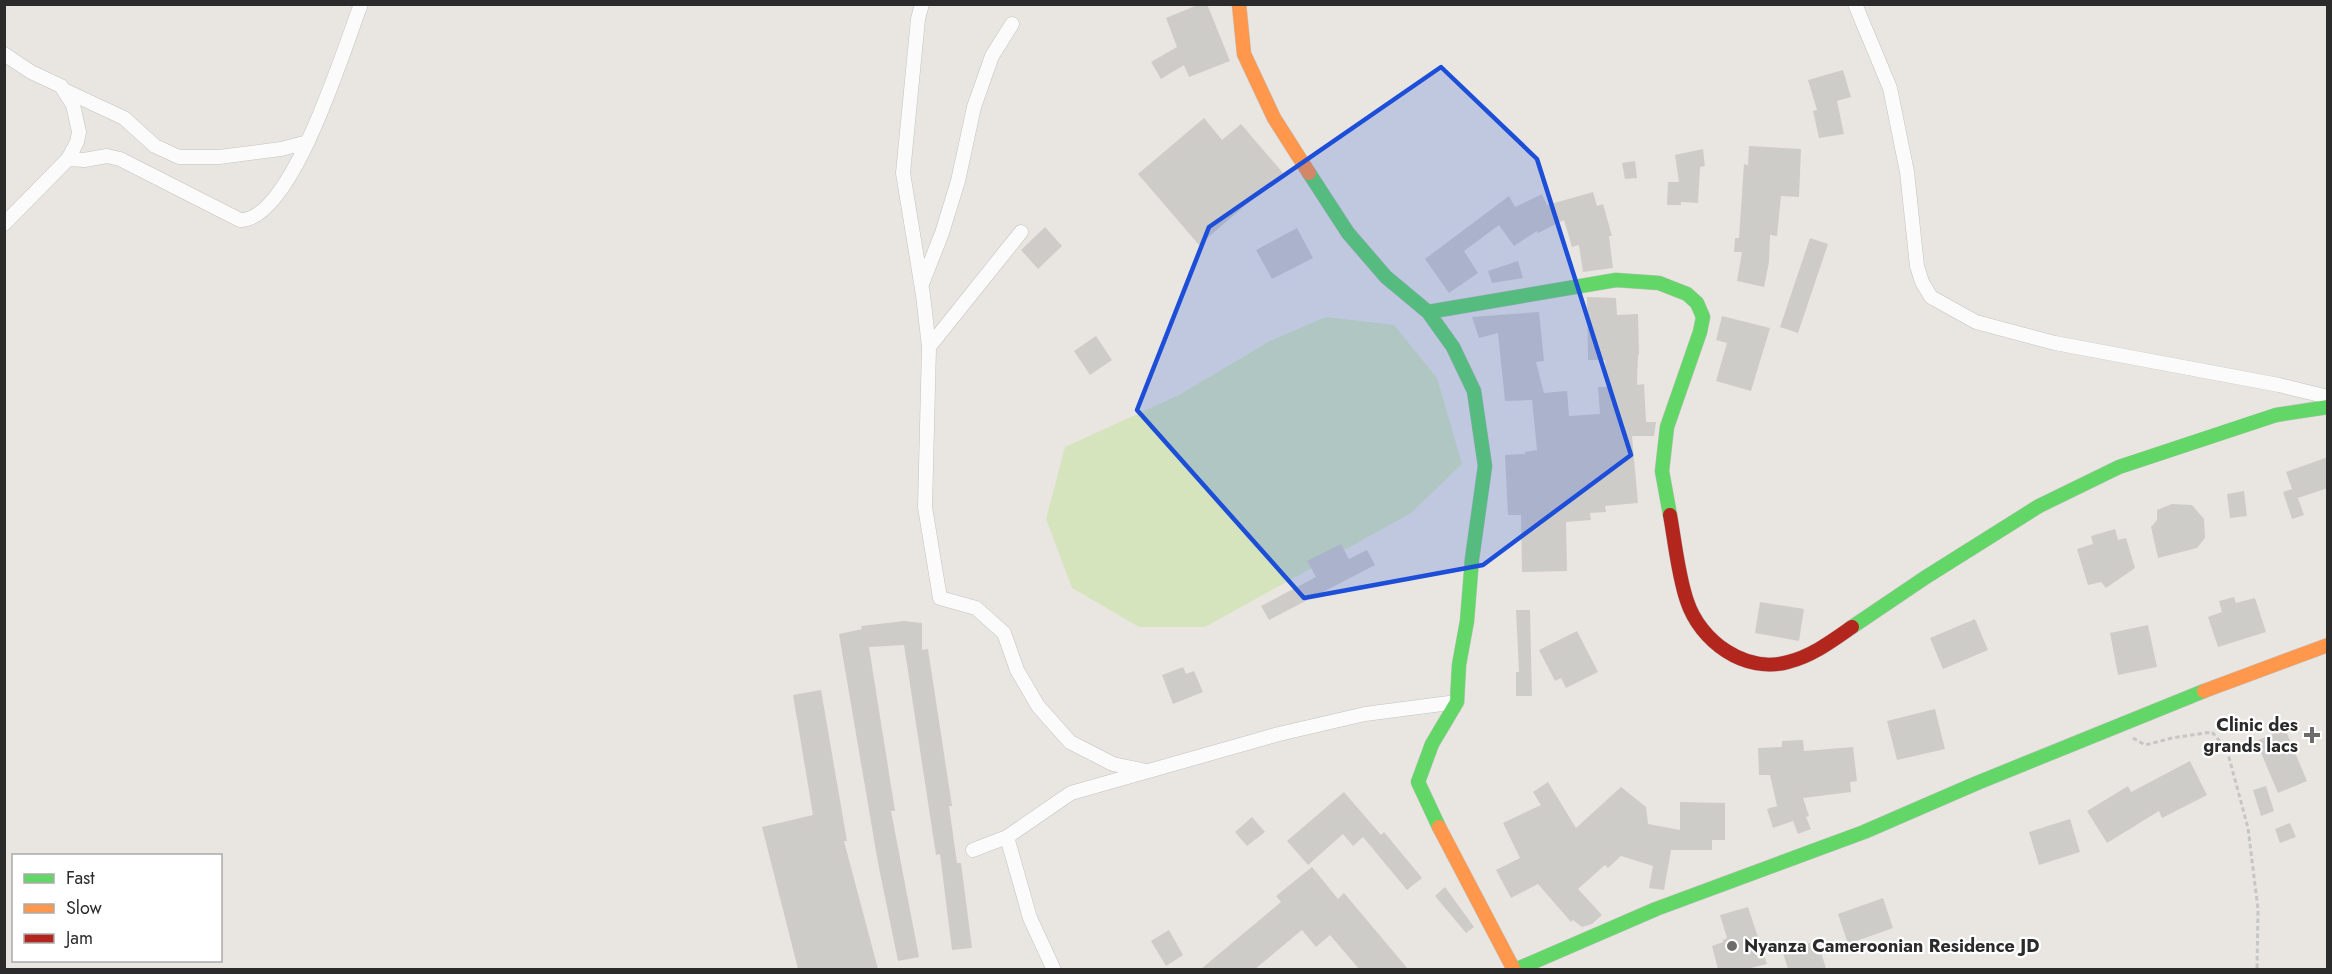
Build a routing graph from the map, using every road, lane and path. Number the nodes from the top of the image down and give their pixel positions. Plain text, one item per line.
1 (361, 4) edge
2 (922, 4) edge
3 (1239, 4) edge
4 (1855, 4) edge
5 (1012, 24) dead end
6 (4, 54) edge
7 (64, 90) junction
8 (308, 142) junction
9 (68, 159) junction
10 (4, 224) edge
11 (1021, 232) dead end
12 (921, 287) junction
13 (1428, 312) junction
14 (929, 347) junction
15 (2328, 397) edge
16 (2328, 407) edge
17 (2328, 645) edge
18 (1457, 702) junction
19 (2114, 727) junction
20 (1146, 771) junction
21 (1006, 837) junction
22 (974, 850) dead end
23 (1054, 969) edge
24 (1515, 969) edge
25 (2257, 969) edge

1 - 8 street
2 - 12 street
3 - 13 street
4 - 15 street
5 - 12 street
6 - 7 street
7 - 8 street
7 - 9 street
8 - 9 street
9 - 10 street
11 - 14 street
12 - 14 street
13 - 16 street
13 - 18 street
14 - 20 street
17 - 19 street
18 - 20 street
18 - 24 street
19 - 24 street
19 - 25 path
20 - 21 street
21 - 22 street
21 - 23 street

